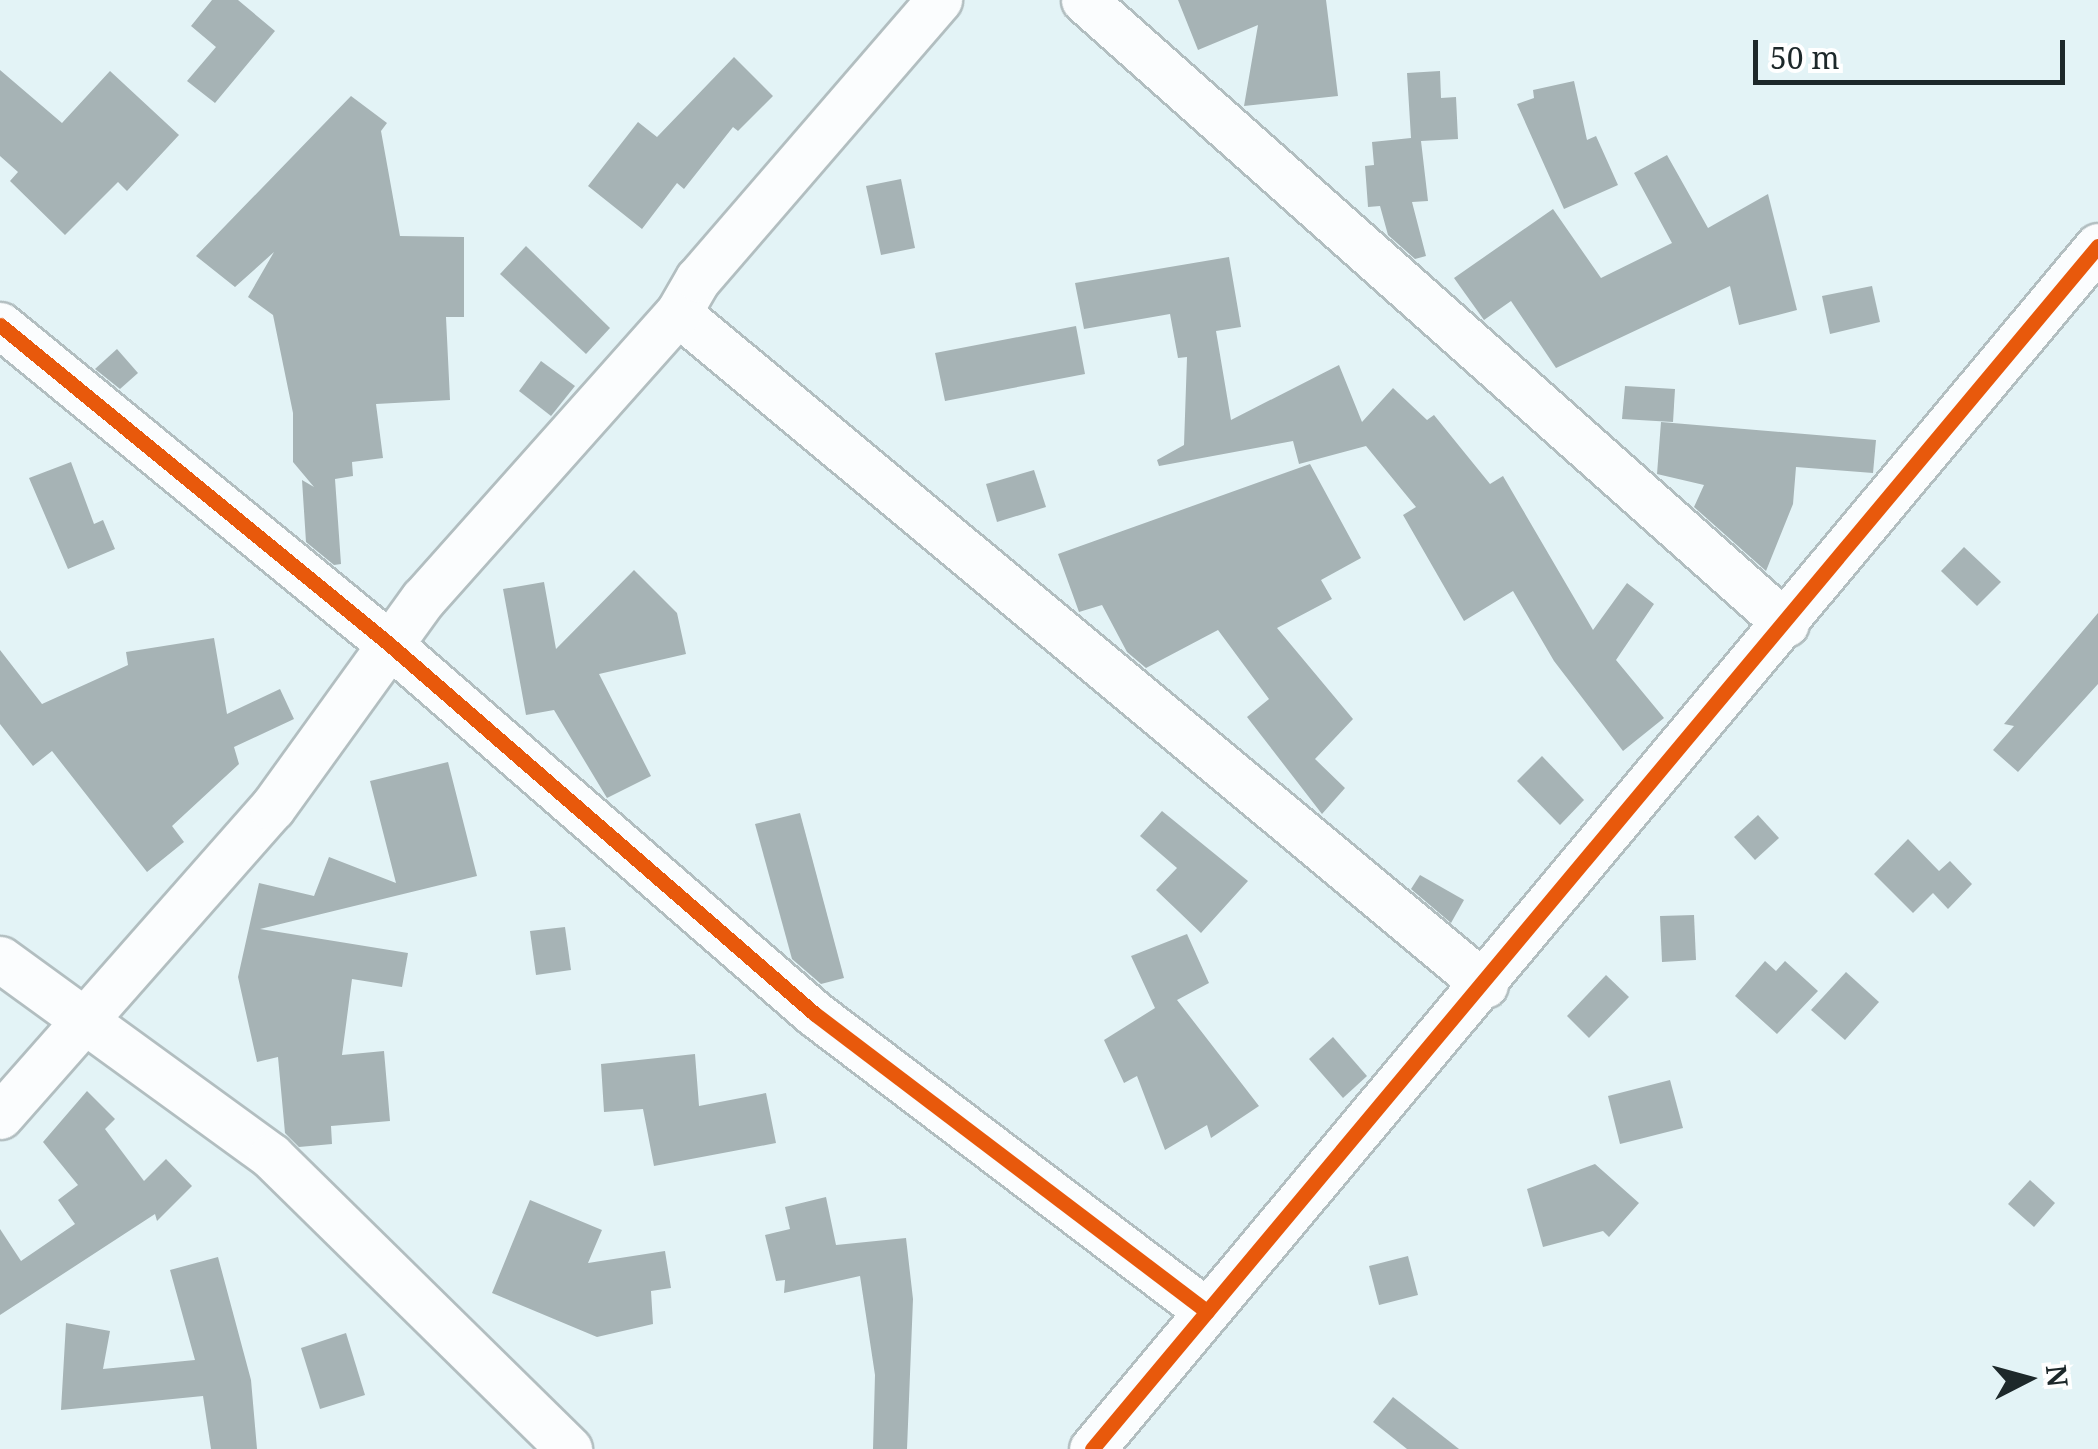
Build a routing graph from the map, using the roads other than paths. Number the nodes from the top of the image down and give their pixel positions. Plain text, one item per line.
1 (940, 0) edge
2 (1084, 0) edge
3 (2098, 246) edge
4 (678, 313) junction
5 (0, 325) edge
6 (1786, 624) junction
7 (390, 644) junction
8 (0, 959) edge
9 (1485, 984) junction
10 (90, 1022) junction
11 (0, 1116) edge
12 (1207, 1312) junction
13 (569, 1449) edge
14 (1092, 1449) edge

1 - 4 street
2 - 6 street
3 - 6 street
4 - 7 street
4 - 9 street
5 - 7 street
6 - 9 street
7 - 10 street
7 - 12 street
8 - 10 street
9 - 12 street
10 - 11 street
10 - 13 street
12 - 14 street

